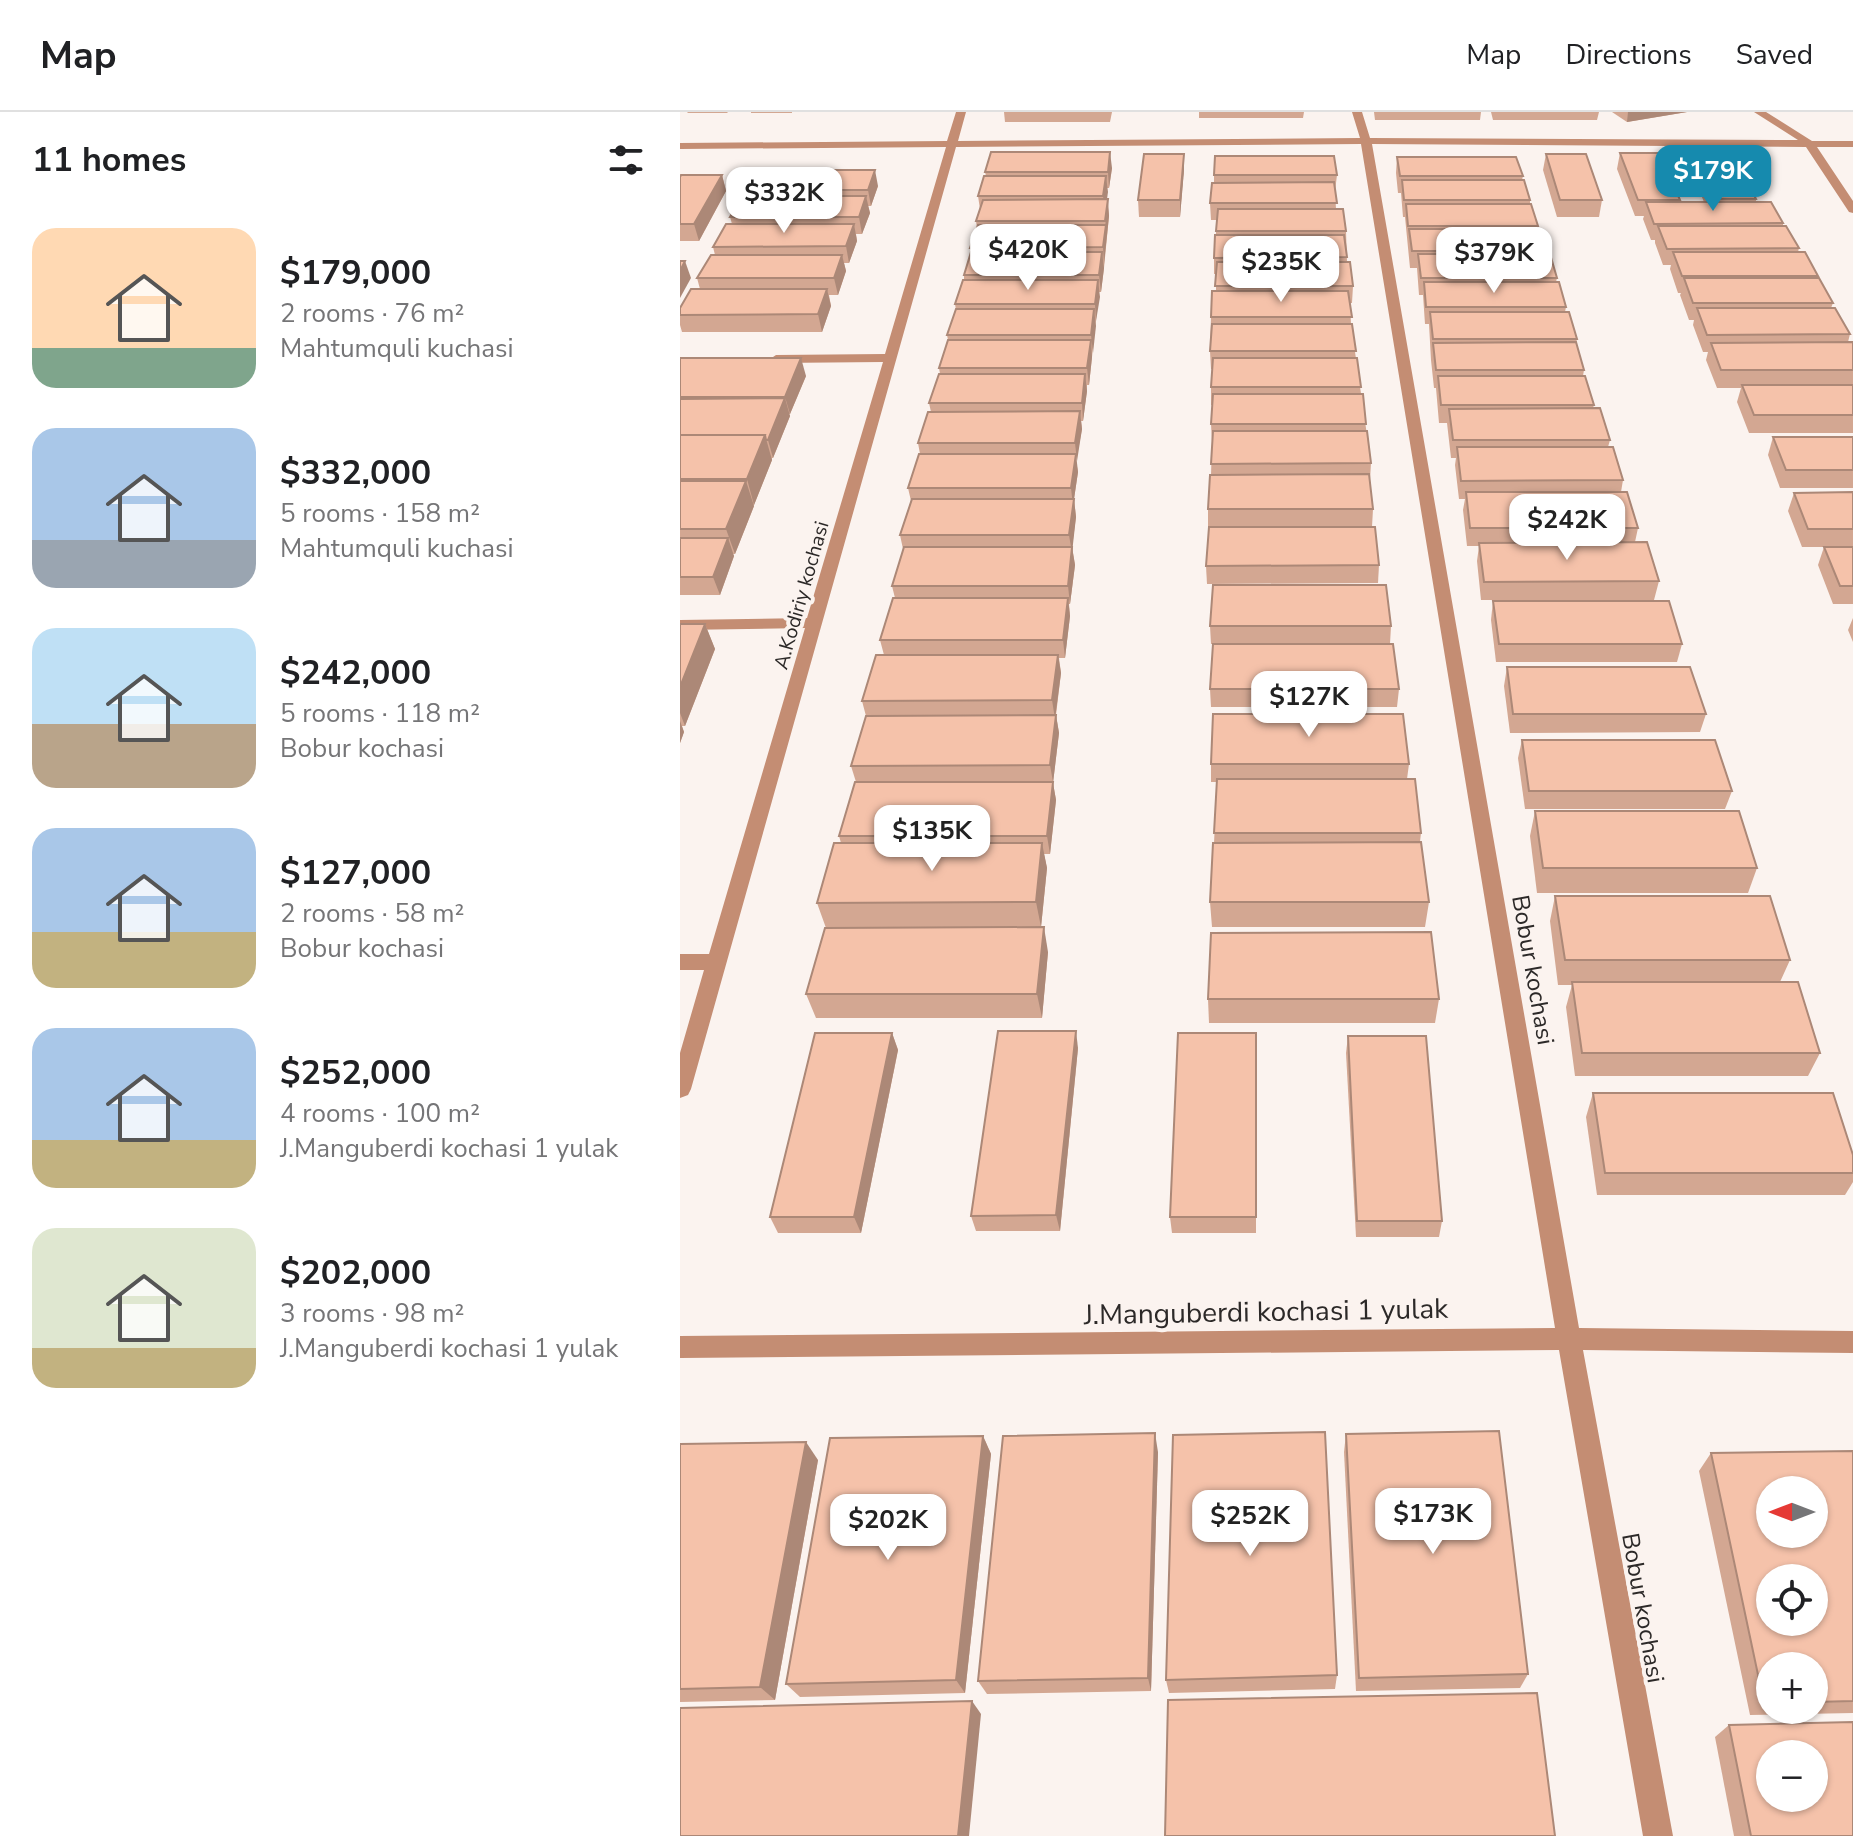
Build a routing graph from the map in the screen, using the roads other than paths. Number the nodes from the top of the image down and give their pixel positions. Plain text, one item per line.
1 (961, 112) edge
2 (1357, 112) edge
3 (1759, 112) edge
4 (1366, 141) junction
5 (1809, 143) junction
6 (951, 144) junction
7 (1853, 144) edge
8 (680, 146) edge
9 (1853, 210) edge
10 (890, 358) junction
11 (755, 359) edge
12 (814, 623) junction
13 (680, 625) edge
14 (680, 962) edge
15 (716, 962) junction
16 (680, 1089) edge
17 (1569, 1339) junction
18 (1853, 1342) edge
19 (680, 1347) edge
20 (1658, 1836) edge

1 - 6 street, A.Kodiriy kochasi
2 - 4 street, Bobur kochasi
3 - 5 street
4 - 5 street
4 - 6 street
4 - 17 street, Bobur kochasi
5 - 7 street
5 - 9 street
6 - 8 street
6 - 10 street, A.Kodiriy kochasi
10 - 11 street
10 - 12 street, A.Kodiriy kochasi
12 - 13 street
12 - 15 street, A.Kodiriy kochasi
14 - 15 street
15 - 16 street, A.Kodiriy kochasi
17 - 18 street, J.Manguberdi kochasi 1 yulak
17 - 19 street, J.Manguberdi kochasi 1 yulak
17 - 20 street, Bobur kochasi

